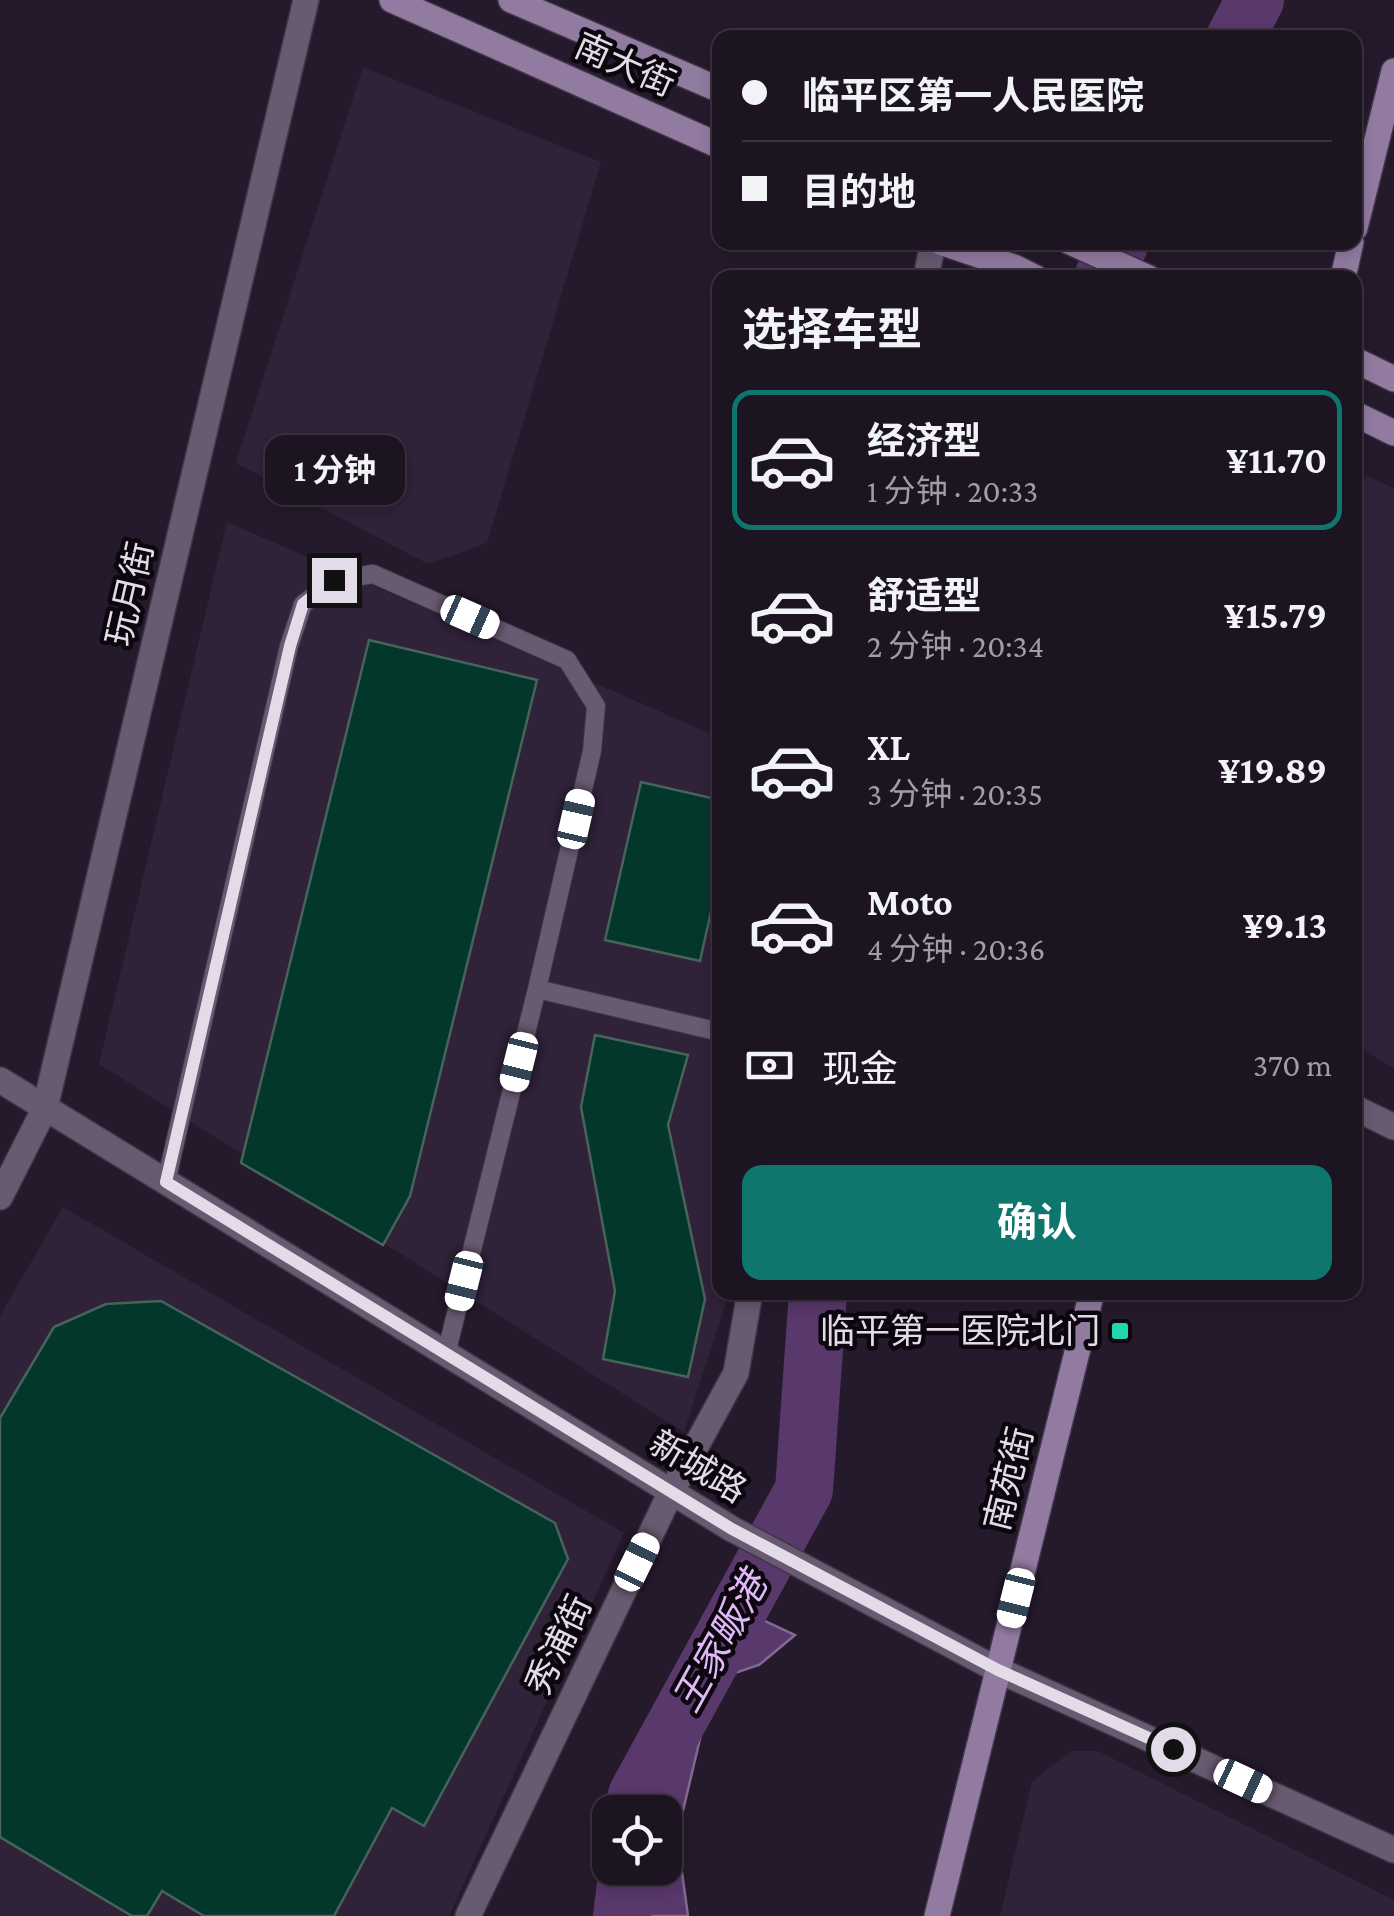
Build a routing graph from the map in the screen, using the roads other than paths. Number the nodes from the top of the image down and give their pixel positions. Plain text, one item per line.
1 (306, 0) edge
2 (392, 0) edge
3 (511, 0) edge
4 (1394, 72) edge
5 (712, 87) edge
6 (712, 142) edge
7 (1362, 200) edge
8 (960, 250) edge
9 (1087, 250) edge
10 (1019, 270) edge
11 (1131, 270) edge
12 (1362, 363) edge
13 (1394, 378) edge
14 (1362, 417) edge
15 (1394, 433) edge
16 (538, 989) junction
17 (712, 1030) edge
18 (0, 1080) edge
19 (45, 1108) junction
20 (1362, 1111) edge
21 (1394, 1127) edge
22 (166, 1182) junction
23 (0, 1197) edge
24 (749, 1300) edge
25 (1090, 1300) edge
26 (446, 1354) junction
27 (671, 1492) junction
28 (998, 1670) junction
29 (1394, 1850) edge
30 (468, 1916) edge
31 (937, 1916) edge

1 - 19 street, 玩月街
2 - 6 main road, 南大街
3 - 5 main road
4 - 7 main road
8 - 10 main road
9 - 11 main road
12 - 13 main road
14 - 15 main road
16 - 17 lane
16 - 22 lane
16 - 26 lane
18 - 19 street, 新城路
19 - 22 street, 新城路
19 - 23 street, 玩月街
20 - 21 street
22 - 26 street, 新城路
24 - 27 street, 秀浦街
25 - 28 main road, 南苑街
26 - 27 street, 新城路
27 - 28 street, 新城路
27 - 30 street, 秀浦街
28 - 29 street, 新城路
28 - 31 main road, 南苑街

